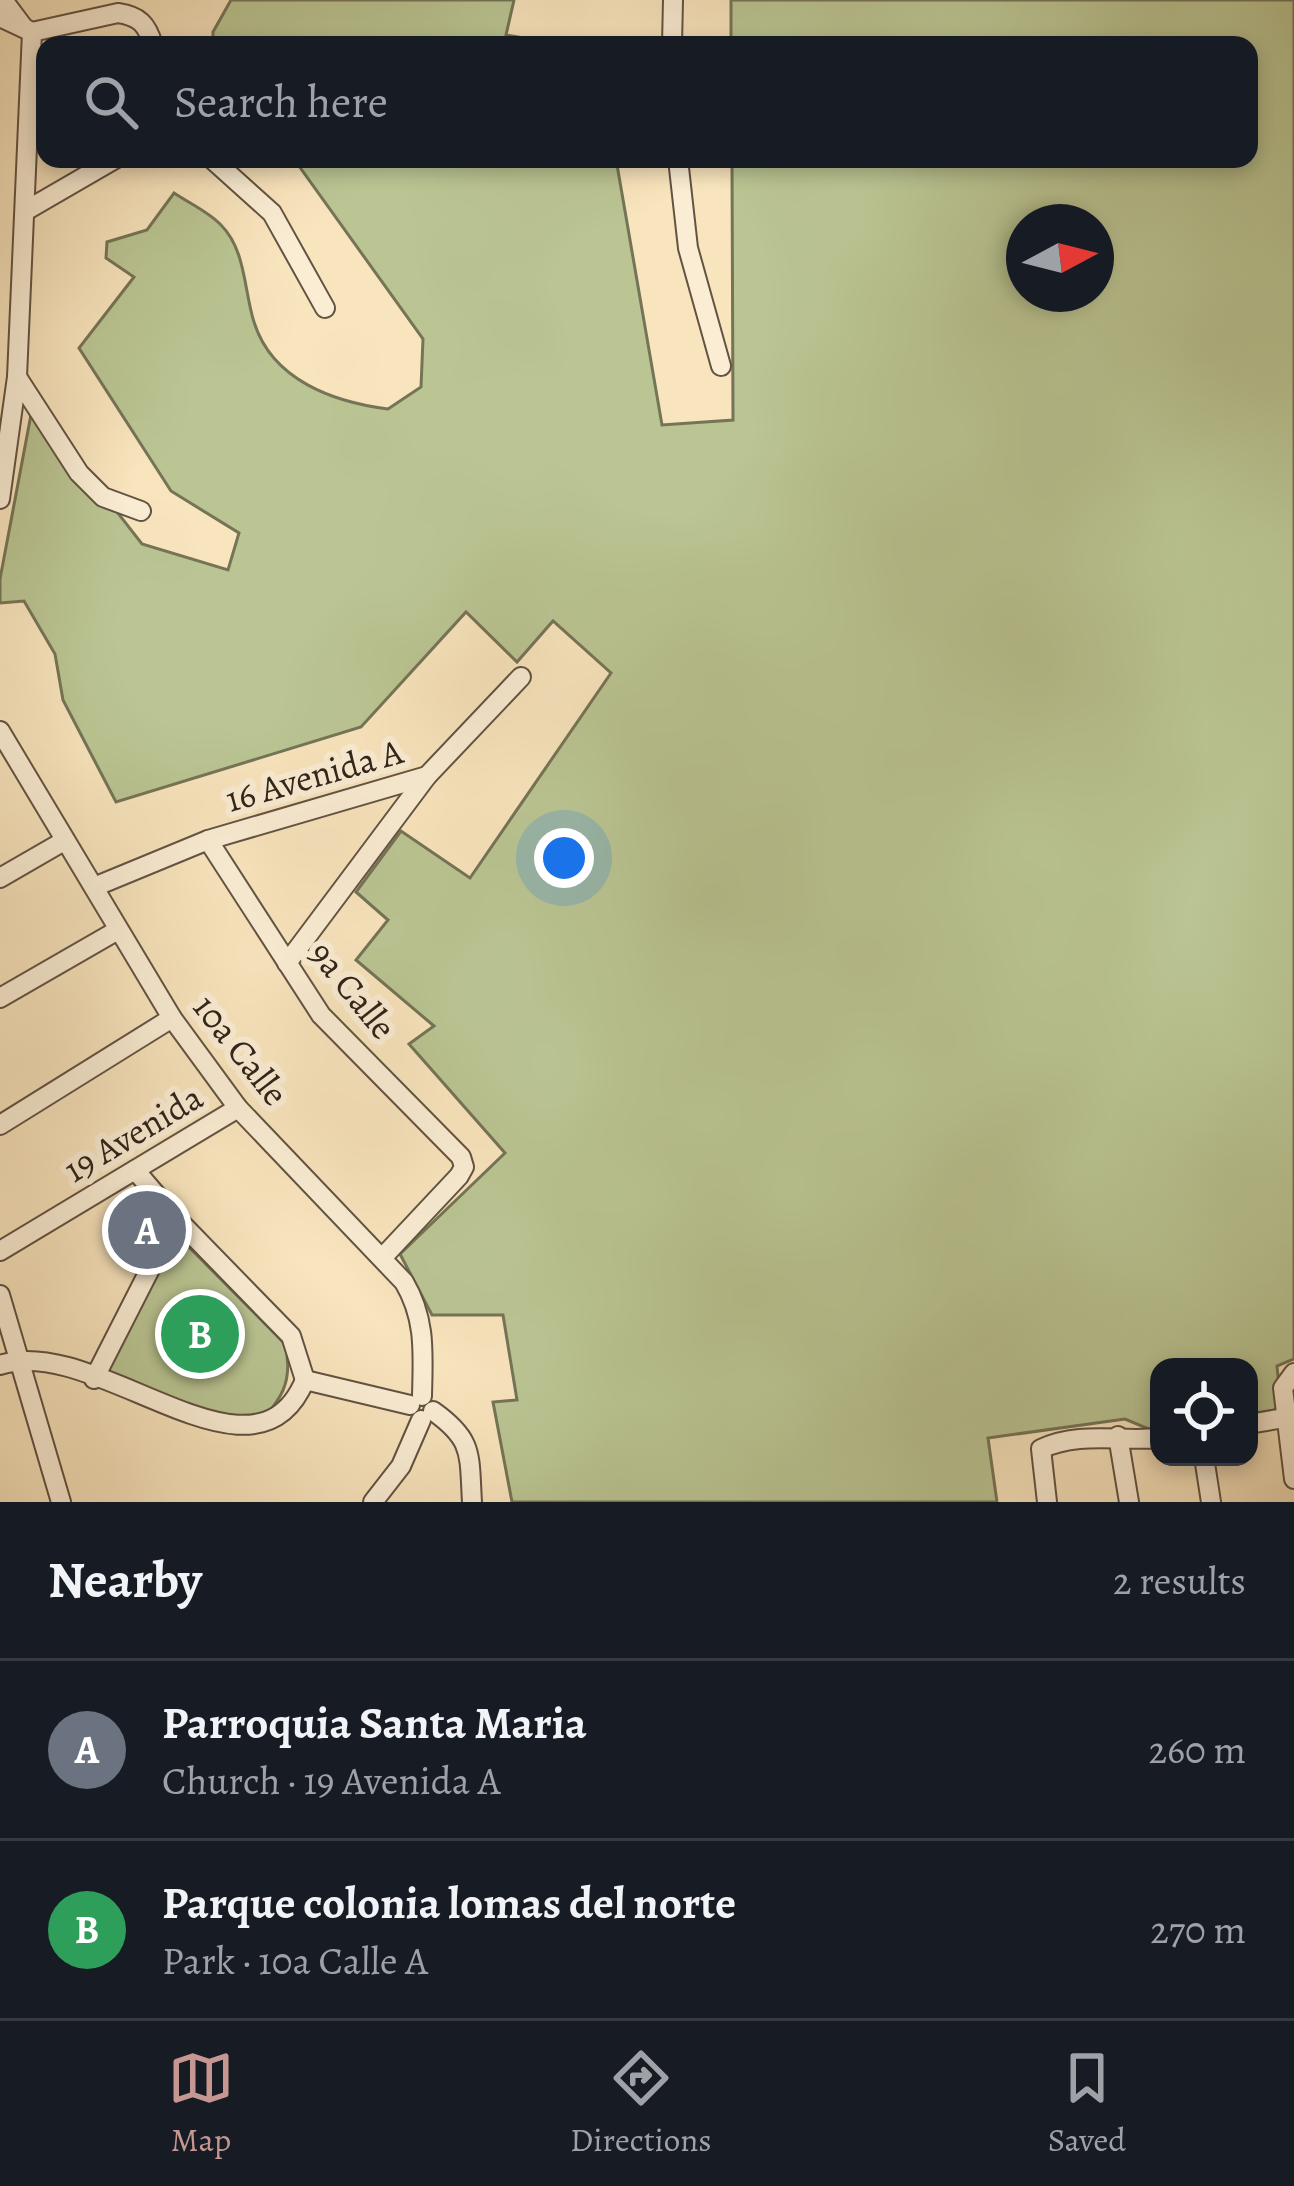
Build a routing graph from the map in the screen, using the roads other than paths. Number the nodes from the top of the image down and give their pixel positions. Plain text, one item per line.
1 (3, 0) edge
2 (673, 0) edge
3 (0, 17) edge
4 (28, 30) junction
5 (148, 36) edge
6 (672, 36) edge
7 (99, 168) edge
8 (222, 168) edge
9 (679, 168) edge
10 (27, 210) junction
11 (325, 308) dead end
12 (721, 366) dead end
13 (17, 377) junction
14 (0, 499) edge
15 (141, 511) dead end
16 (520, 677) dead end
17 (0, 731) edge
18 (427, 776) junction
19 (208, 840) junction
20 (64, 841) junction
21 (0, 878) edge
22 (94, 887) junction
23 (118, 931) junction
24 (287, 963) junction
25 (0, 998) edge
26 (172, 1018) junction
27 (238, 1108) junction
28 (0, 1126) edge
29 (135, 1170) junction
30 (176, 1219) junction
31 (0, 1251) edge
32 (383, 1256) junction
33 (0, 1295) edge
34 (20, 1358) junction
35 (0, 1365) edge
36 (1294, 1373) edge
37 (94, 1379) junction
38 (305, 1380) junction
39 (421, 1408) junction
40 (1284, 1418) junction
41 (1258, 1422) edge
42 (1118, 1436) junction
43 (1150, 1438) edge
44 (1205, 1466) edge
45 (1294, 1479) edge
46 (62, 1502) edge
47 (373, 1502) edge
48 (472, 1502) edge
49 (1047, 1502) edge
50 (1129, 1502) edge
51 (1211, 1502) edge

1 - 4 street
2 - 6 street
3 - 4 street
4 - 5 street
4 - 10 street
7 - 10 street
8 - 11 street
9 - 12 street
10 - 13 street
13 - 14 street
13 - 15 street
16 - 18 street, 16 Avenida A
17 - 20 street, 10a Calle
18 - 19 street, 16 Avenida A
18 - 24 street
19 - 22 street, 16 Avenida A
19 - 24 street, 9a Calle
20 - 21 street
20 - 22 street, 10a Calle
22 - 23 street, 10a Calle
23 - 25 street
23 - 26 street, 10a Calle
24 - 32 street, 9a Calle
26 - 27 street, 10a Calle
26 - 28 street
27 - 29 street, 19 Avenida
27 - 32 street, 10a Calle
29 - 30 street
29 - 31 street, 19 Avenida
30 - 37 street
30 - 38 street
32 - 39 street, 10a Calle
33 - 34 street
34 - 35 street
34 - 37 street
34 - 46 street
36 - 40 street
37 - 38 street
38 - 39 street
39 - 47 street
39 - 48 street
40 - 41 street
40 - 45 street
42 - 43 street
42 - 49 street
42 - 50 street
44 - 51 street

